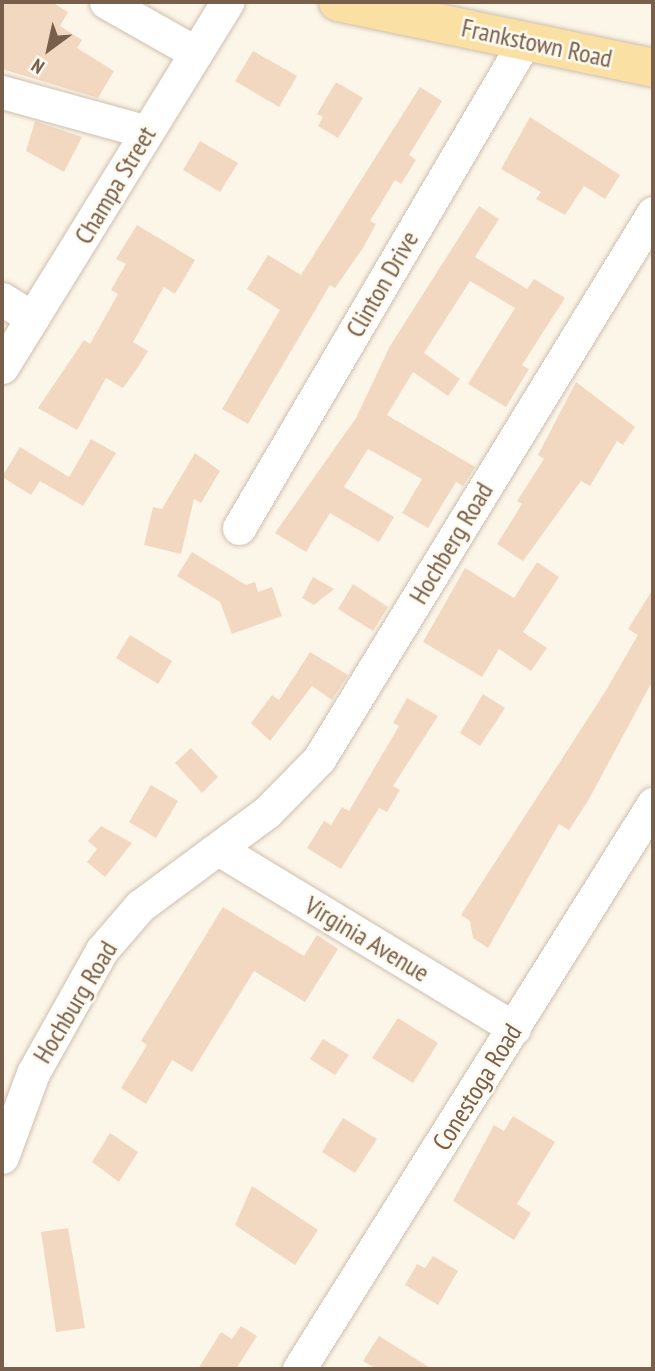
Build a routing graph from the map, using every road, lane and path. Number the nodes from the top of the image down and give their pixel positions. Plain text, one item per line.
1 (106, 2) edge
2 (227, 2) edge
3 (338, 2) edge
4 (448, 12) edge
5 (526, 39) junction
6 (195, 53) junction
7 (653, 68) edge
8 (2, 92) edge
9 (147, 132) junction
10 (653, 213) edge
11 (2, 299) edge
12 (33, 318) junction
13 (2, 367) edge
14 (239, 528) dead end
15 (653, 804) edge
16 (220, 850) junction
17 (514, 1028) junction
18 (2, 1157) edge
19 (299, 1369) edge

1 - 6 street
2 - 6 street, Champa Street
3 - 4 main road, Frankstown Road
4 - 5 main road, Frankstown Road
5 - 7 main road, Frankstown Road
5 - 14 street, Clinton Drive
6 - 9 street, Champa Street
8 - 9 street
9 - 12 street, Champa Street
10 - 16 street, Hochberg Road
11 - 12 street
12 - 13 street, Champa Street
15 - 17 street, Conestoga Road
16 - 17 street, Virginia Avenue
16 - 18 street, Hochburg Road
17 - 19 street, Conestoga Road

